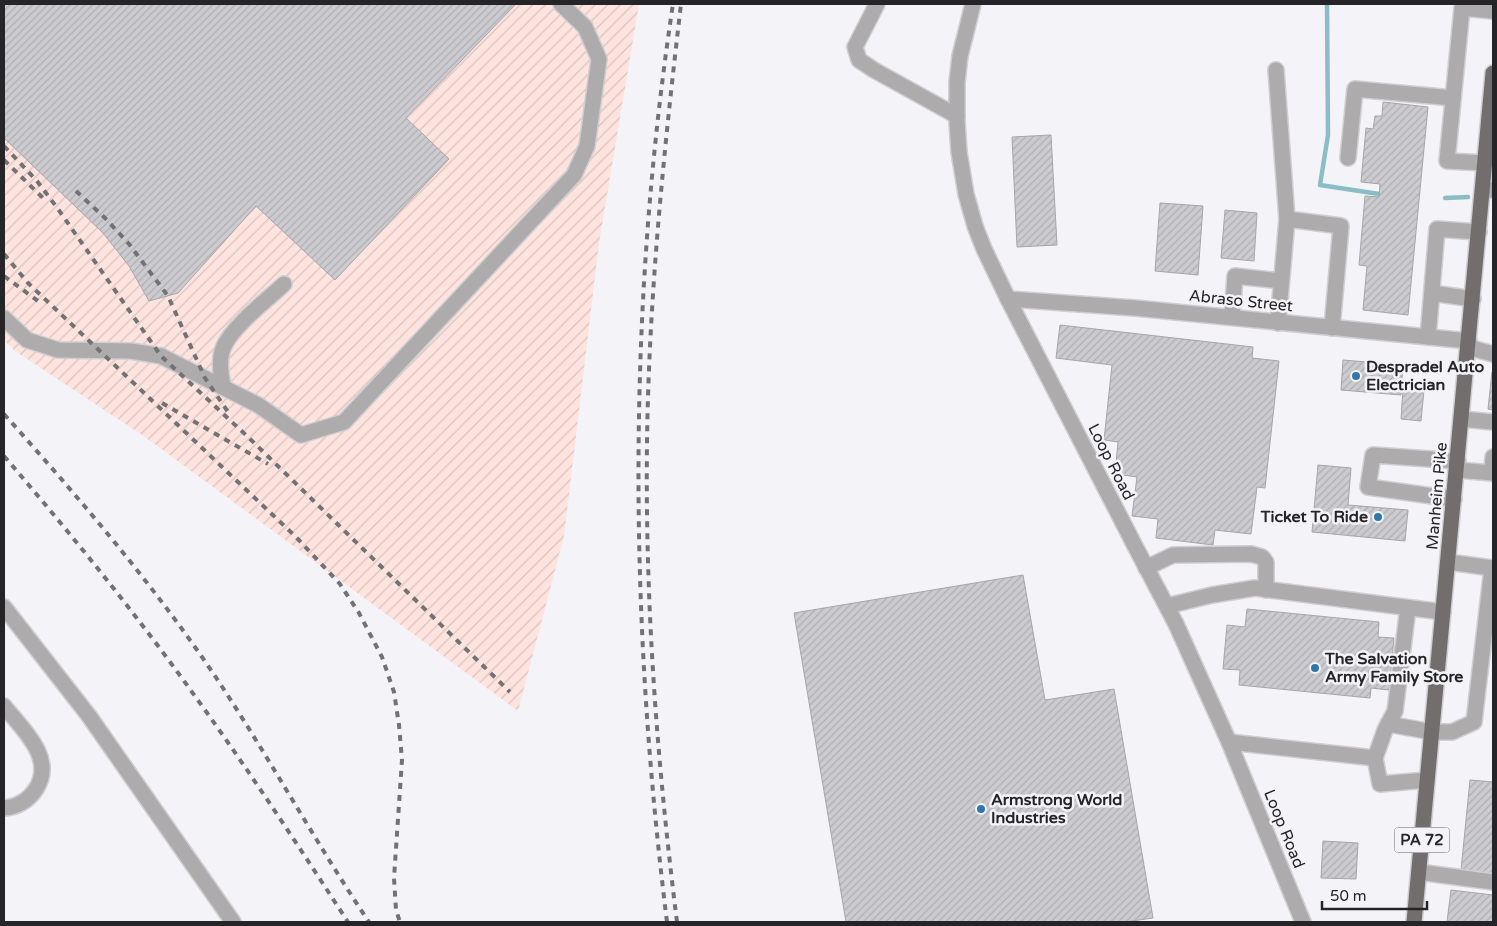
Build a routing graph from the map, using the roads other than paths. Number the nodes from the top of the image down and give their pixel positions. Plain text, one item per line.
1 (561, 4) edge
2 (877, 4) edge
3 (974, 4) edge
4 (1493, 11) edge
5 (1276, 70) dead end
6 (1493, 73) edge
7 (1453, 98) junction
8 (1492, 100) edge
9 (957, 116) junction
10 (1348, 158) dead end
11 (1485, 163) junction
12 (1488, 190) edge
13 (1287, 219) junction
14 (1479, 232) junction
15 (1282, 281) junction
16 (284, 284) dead end
17 (1432, 293) junction
18 (1008, 299) junction
19 (1473, 299) junction
20 (1232, 317) junction
21 (4, 318) edge
22 (1278, 323) junction
23 (1332, 328) junction
24 (1428, 337) junction
25 (1469, 344) junction
26 (1493, 354) edge
27 (223, 388) junction
28 (1462, 419) junction
29 (1493, 422) edge
30 (1493, 457) edge
31 (1457, 466) junction
32 (1493, 473) edge
33 (1454, 499) junction
34 (1448, 562) junction
35 (1146, 568) junction
36 (1493, 568) edge
37 (1266, 590) junction
38 (1167, 606) junction
39 (4, 608) edge
40 (1408, 608) junction
41 (1443, 612) junction
42 (4, 706) edge
43 (1388, 724) junction
44 (1432, 732) junction
45 (1229, 742) junction
46 (1375, 758) junction
47 (1427, 780) junction
48 (4, 808) edge
49 (1418, 872) junction
50 (1493, 882) edge
51 (233, 922) edge
52 (1304, 922) edge
53 (1414, 922) edge

1 - 27 street
2 - 9 street
3 - 9 street, Loop Road
4 - 7 street
5 - 13 street
6 - 8 main road, Manheim Pike / PA 72
7 - 10 street
7 - 11 street
8 - 11 main road, Manheim Pike / PA 72
9 - 18 street, Loop Road
11 - 12 main road, Manheim Pike / PA 72
12 - 14 main road, Manheim Pike / PA 72
13 - 15 street
13 - 23 street
14 - 17 street
14 - 19 main road, Manheim Pike / PA 72
15 - 20 street
15 - 22 street
16 - 27 street
17 - 19 street
17 - 24 street
18 - 20 street, Abraso Street
18 - 35 street, Loop Road
19 - 25 main road, Manheim Pike / PA 72
20 - 22 street, Abraso Street
21 - 27 street
22 - 23 street, Abraso Street
23 - 24 street, Abraso Street
24 - 25 street, Abraso Street
25 - 26 street, Abraso Street
25 - 28 main road, Manheim Pike / PA 72
28 - 29 street
28 - 31 main road, Manheim Pike / PA 72
30 - 32 street
31 - 32 street
31 - 33 main road, Manheim Pike / PA 72
31 - 33 street
33 - 34 main road, Manheim Pike / PA 72
34 - 36 street
34 - 41 main road, Manheim Pike / PA 72
35 - 37 street
35 - 38 street, Loop Road
36 - 44 street
37 - 38 street
37 - 40 street
38 - 45 street, Loop Road
39 - 51 street
40 - 41 street
40 - 43 street
41 - 44 main road, Manheim Pike / PA 72
42 - 48 street
43 - 44 street
43 - 46 street
44 - 47 main road, Manheim Pike / PA 72
45 - 46 street
45 - 52 street, Loop Road
46 - 47 street
47 - 49 main road, Manheim Pike / PA 72
49 - 50 street
49 - 53 main road, Manheim Pike / PA 72

